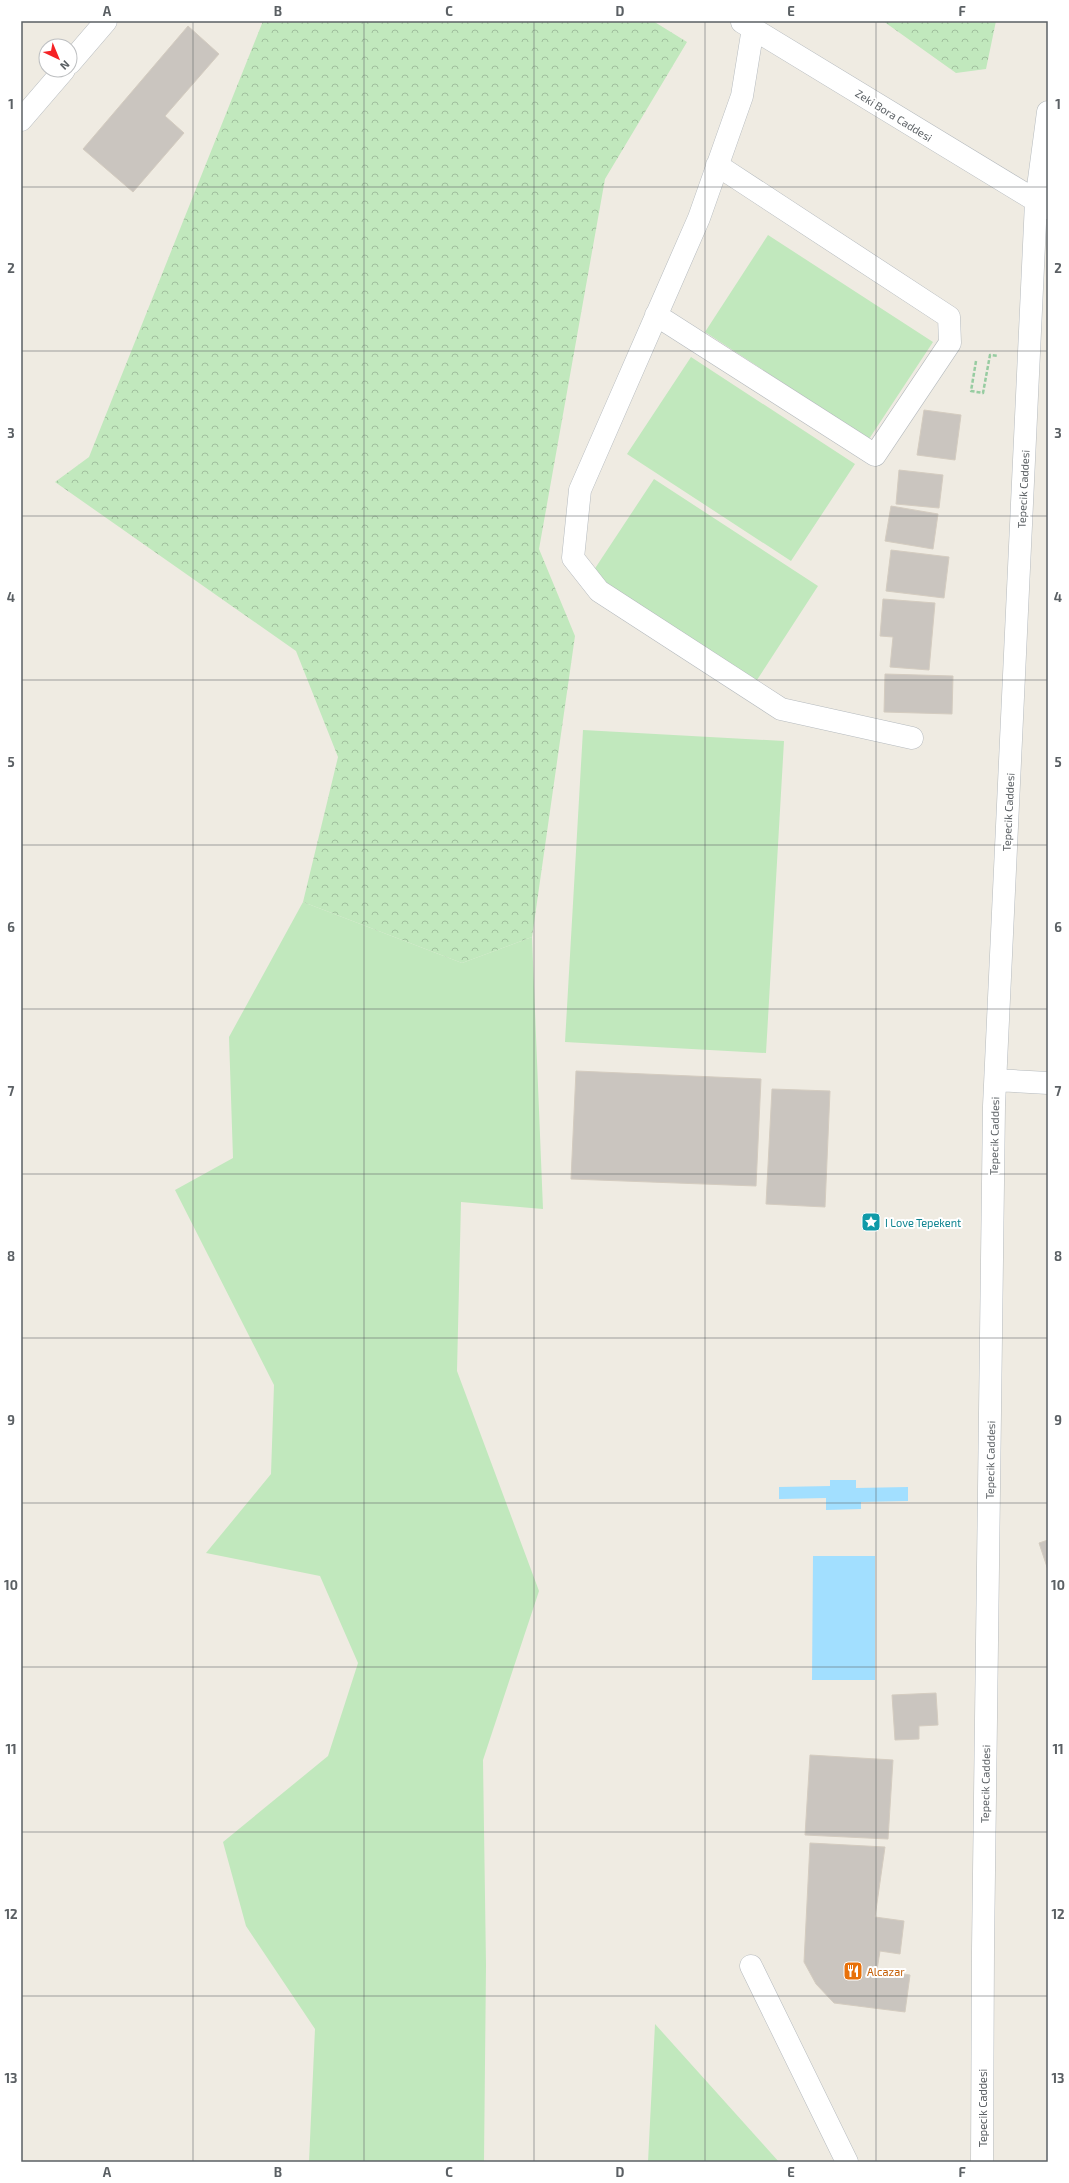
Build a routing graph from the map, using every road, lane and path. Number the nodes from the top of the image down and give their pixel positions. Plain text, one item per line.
1 (106, 21) edge
2 (747, 25) edge
3 (78, 54) edge
4 (57, 78) edge
5 (1048, 112) edge
6 (21, 120) edge
7 (717, 165) junction
8 (1042, 205) edge
9 (656, 315) junction
10 (977, 355) dead end
11 (990, 355) dead end
12 (912, 738) dead end
13 (996, 1080) junction
14 (1048, 1083) edge
15 (751, 1966) dead end
16 (847, 2162) edge
17 (982, 2162) edge

1 - 3 street
2 - 7 street
2 - 8 street, Zeki Bora Caddesi
4 - 6 street
5 - 8 street, Tepecik Caddesi
7 - 9 street
7 - 9 street
8 - 13 street, Tepecik Caddesi
9 - 12 street
10 - 11 path
13 - 14 street
13 - 17 street, Tepecik Caddesi
15 - 16 street

